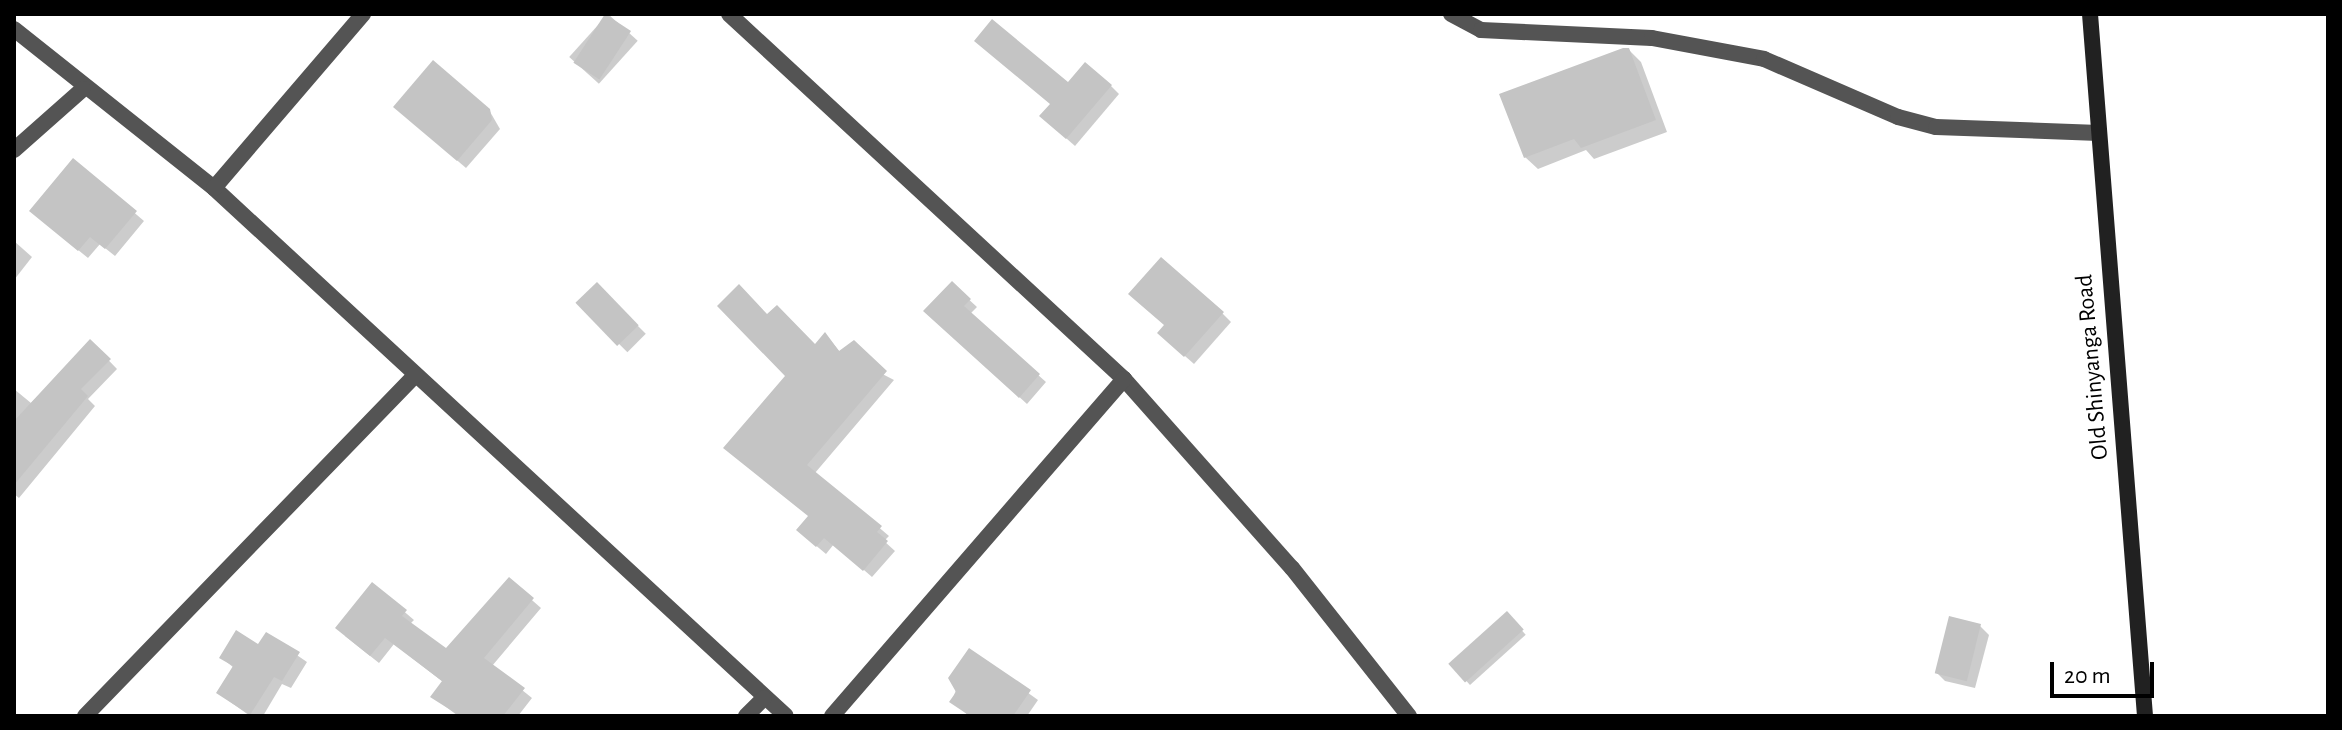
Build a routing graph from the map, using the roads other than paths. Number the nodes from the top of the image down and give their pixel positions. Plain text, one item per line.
1 (363, 14) edge
2 (729, 14) edge
3 (1451, 14) edge
4 (2090, 14) edge
5 (14, 29) edge
6 (83, 89) junction
7 (2099, 133) junction
8 (14, 150) edge
9 (214, 188) junction
10 (416, 375) junction
11 (1124, 379) junction
12 (764, 698) junction
13 (85, 716) edge
14 (746, 716) edge
15 (786, 716) edge
16 (832, 716) edge
17 (1409, 716) edge
18 (2145, 716) edge

1 - 9 street
2 - 11 street
3 - 7 street
4 - 7 main road, Old Shinyanga Road
5 - 6 street
6 - 8 street
6 - 9 street
7 - 18 main road, Old Shinyanga Road
9 - 10 street
10 - 12 street
10 - 13 street
11 - 16 street
11 - 17 street
12 - 14 street
12 - 15 street

